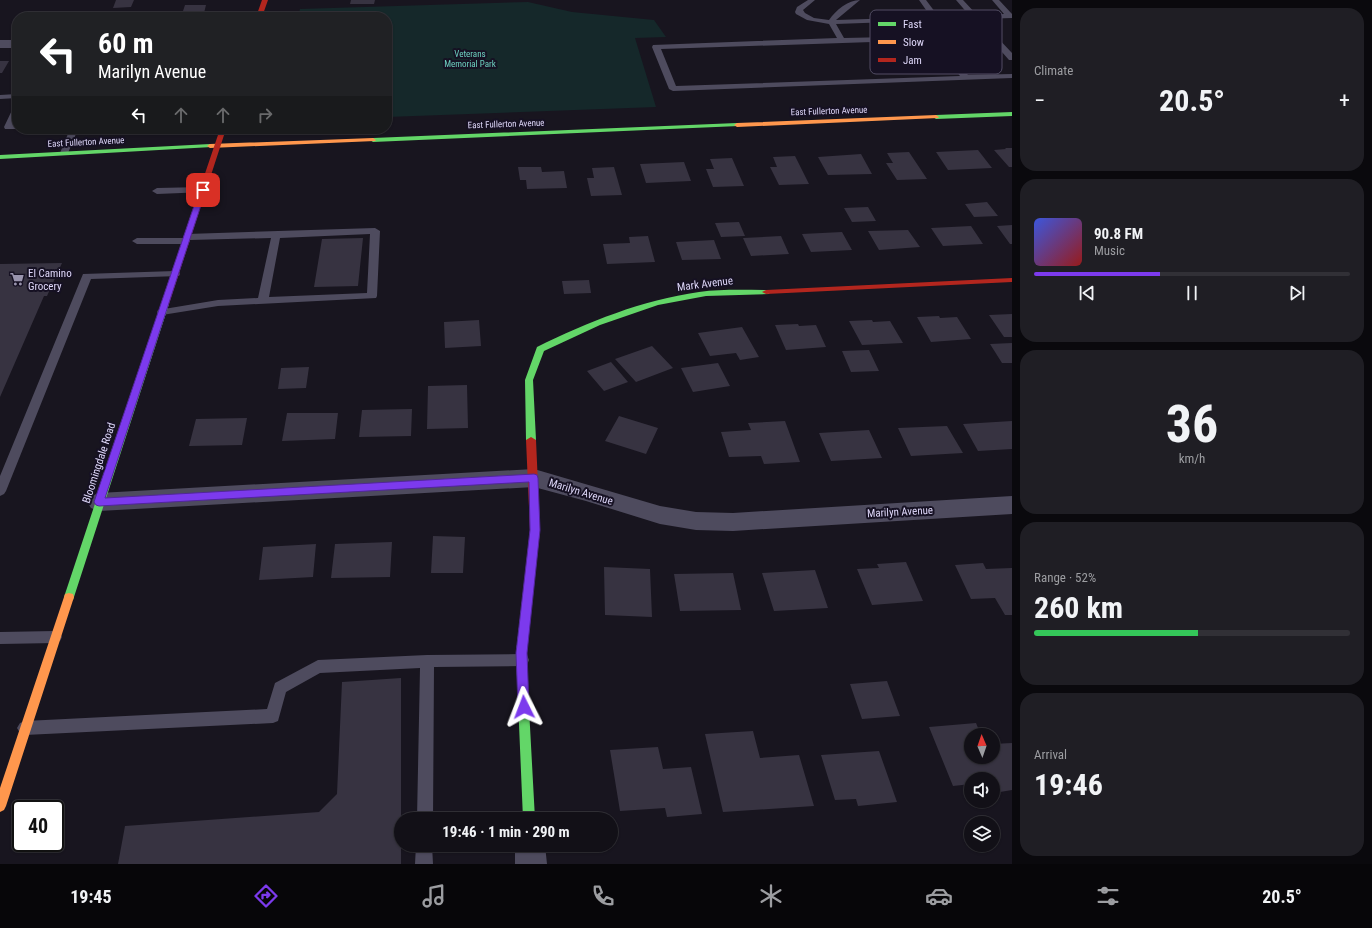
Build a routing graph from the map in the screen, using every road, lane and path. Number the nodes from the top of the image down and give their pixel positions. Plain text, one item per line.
1 (265, 0) edge
2 (812, 0) edge
3 (857, 0) edge
4 (922, 0) edge
5 (959, 0) edge
6 (994, 0) edge
7 (930, 10) edge
8 (968, 10) edge
9 (261, 12) edge
10 (1011, 16) edge
11 (870, 21) edge
12 (831, 22) junction
13 (870, 39) edge
14 (842, 40) junction
15 (0, 44) edge
16 (12, 44) edge
17 (1002, 47) edge
18 (1012, 58) edge
19 (963, 74) edge
20 (1012, 76) edge
21 (966, 78) junction
22 (12, 96) edge
23 (0, 97) edge
24 (1012, 114) edge
25 (12, 119) edge
26 (12, 127) edge
27 (72, 134) edge
28 (222, 134) edge
29 (218, 146) junction
30 (64, 153) junction
31 (0, 157) edge
32 (203, 190) junction
33 (157, 191) dead end
34 (276, 236) junction
35 (186, 239) junction
36 (137, 241) dead end
37 (175, 274) junction
38 (1012, 280) edge
39 (263, 300) junction
40 (162, 312) junction
41 (534, 478) junction
42 (0, 491) edge
43 (99, 502) junction
44 (1012, 505) edge
45 (55, 636) junction
46 (0, 638) edge
47 (522, 660) junction
48 (428, 661) junction
49 (26, 728) junction
50 (0, 806) edge
51 (425, 812) edge
52 (529, 812) edge
53 (424, 852) edge
54 (530, 852) edge
55 (424, 864) edge
56 (531, 864) edge

1 - 9 street
2 - 12 lane
3 - 12 lane
4 - 7 lane
5 - 8 lane
6 - 10 lane
11 - 12 lane
12 - 14 lane
13 - 14 lane
14 - 21 lane
15 - 16 street
17 - 18 lane
19 - 21 lane
20 - 21 lane
22 - 23 lane
24 - 29 street, East Fullerton Avenue
25 - 26 lane
27 - 30 lane
28 - 29 street, Bloomingdale Road
29 - 30 street, East Fullerton Avenue
29 - 32 street, Bloomingdale Road
30 - 31 street, East Fullerton Avenue
32 - 33 lane
32 - 35 street, Bloomingdale Road
34 - 35 lane
34 - 39 lane
34 - 39 lane
35 - 36 lane
35 - 37 street, Bloomingdale Road
37 - 40 street, Bloomingdale Road
37 - 42 lane
38 - 41 street, Mark Avenue
39 - 40 lane
40 - 43 street, Bloomingdale Road
41 - 43 street, Marilyn Avenue
41 - 44 street, Marilyn Avenue
41 - 47 street, Mark Avenue
43 - 45 street, Bloomingdale Road
45 - 46 lane
45 - 49 street, Bloomingdale Road
47 - 48 lane
47 - 52 street, Mark Avenue
48 - 49 lane
48 - 51 lane
49 - 50 street, Bloomingdale Road
53 - 55 lane
54 - 56 street

